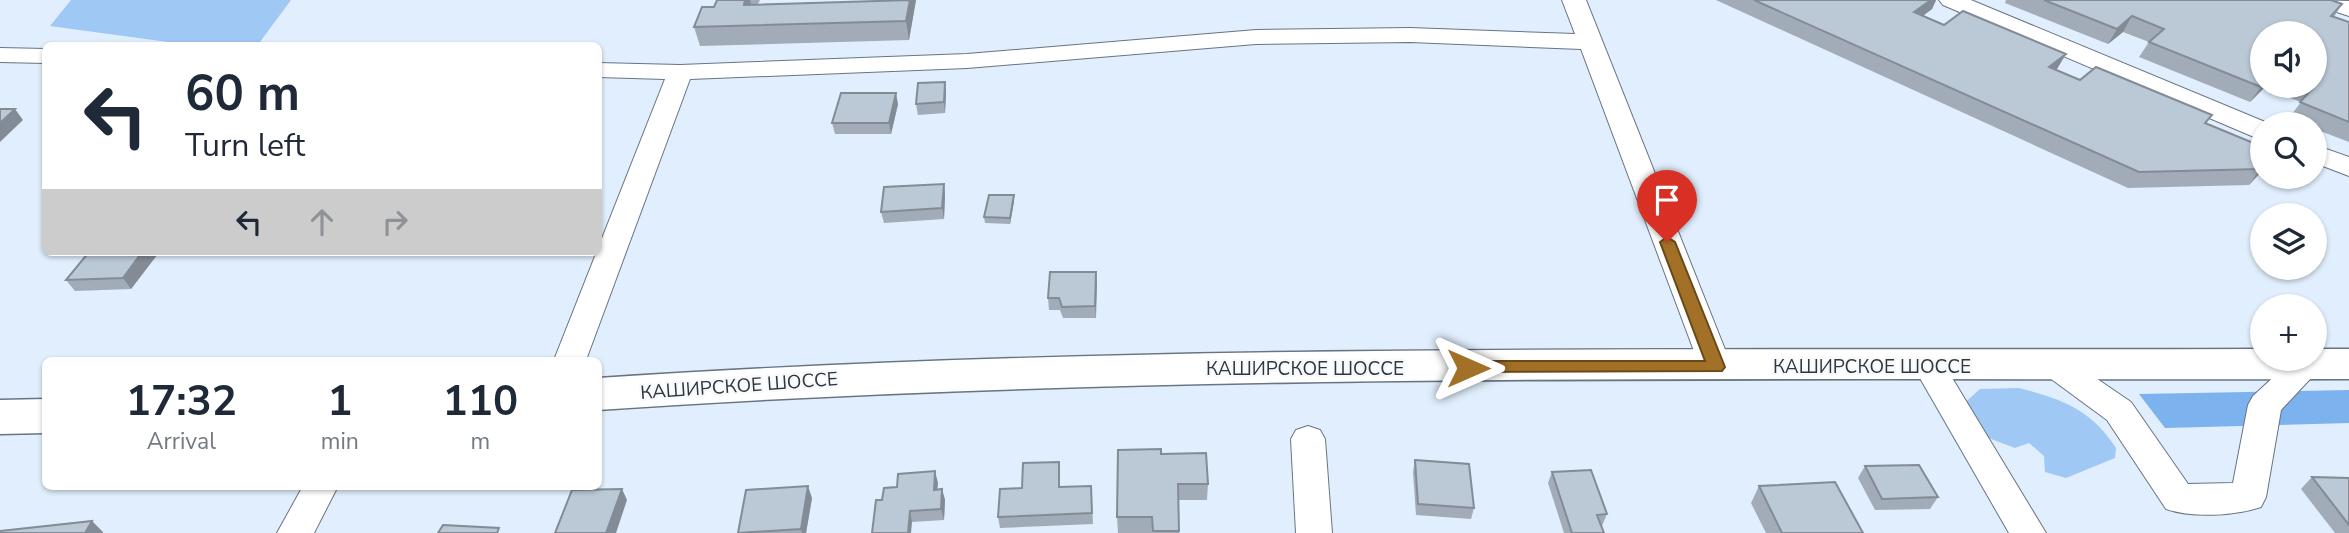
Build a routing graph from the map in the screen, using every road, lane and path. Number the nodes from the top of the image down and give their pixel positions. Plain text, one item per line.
1 (1574, 0) edge
2 (1951, 0) edge
3 (2323, 0) edge
4 (2349, 9) edge
5 (1589, 42) junction
6 (0, 55) edge
7 (42, 56) edge
8 (602, 70) edge
9 (680, 72) junction
10 (2250, 126) edge
11 (2327, 158) edge
12 (2349, 167) edge
13 (571, 357) edge
14 (2329, 363) edge
15 (2054, 365) junction
16 (1929, 366) junction
17 (1716, 367) junction
18 (602, 394) edge
19 (42, 416) edge
20 (0, 417) edge
21 (1308, 439) dead end
22 (319, 490) edge
23 (295, 533) edge
24 (1314, 533) edge
25 (2028, 533) edge

1 - 5 street
2 - 10 street
3 - 4 street
5 - 9 street
5 - 17 street
6 - 7 street
8 - 9 street
9 - 13 street
11 - 12 street
14 - 15 main road, КАШИРСКОЕ ШОССЕ
14 - 15 street
15 - 16 main road, КАШИРСКОЕ ШОССЕ
16 - 17 main road, КАШИРСКОЕ ШОССЕ
16 - 25 street
17 - 18 main road, КАШИРСКОЕ ШОССЕ
19 - 20 main road
21 - 24 street
22 - 23 street

